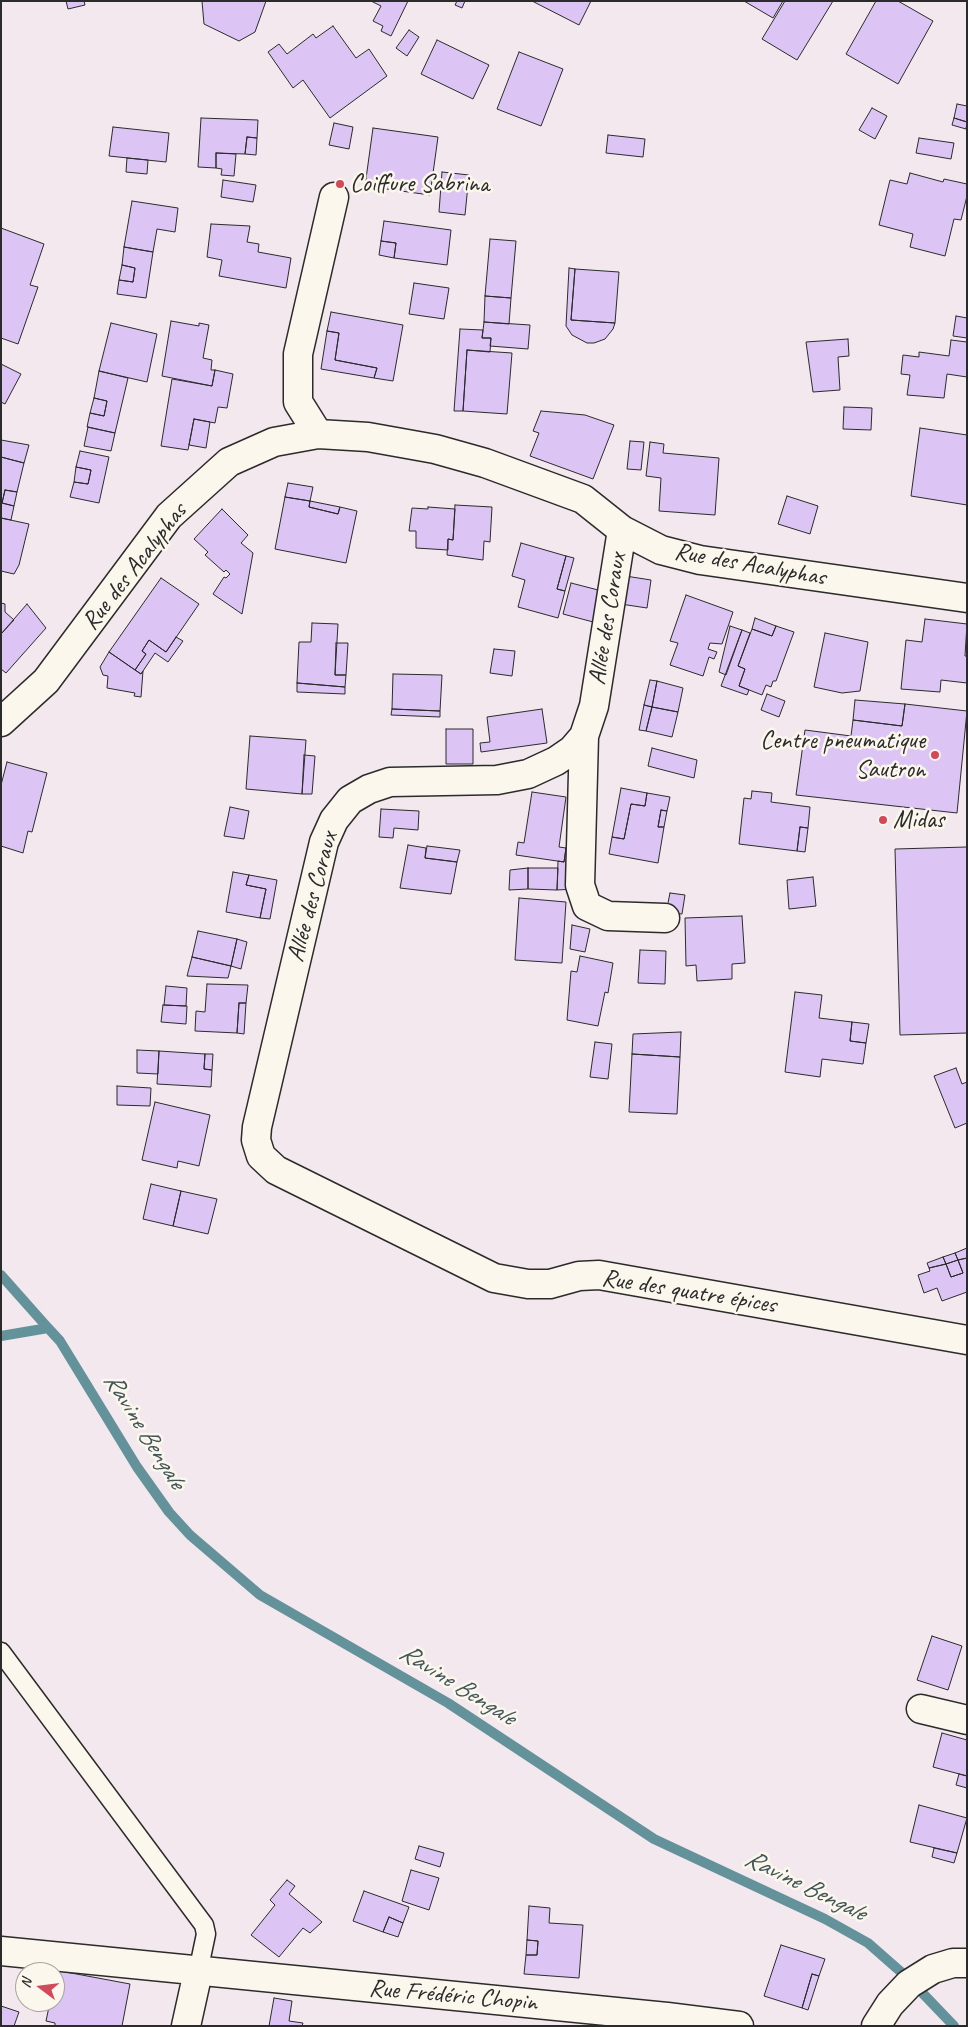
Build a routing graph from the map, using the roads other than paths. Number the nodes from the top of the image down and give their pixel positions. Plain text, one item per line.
1 (334, 198) dead end
2 (318, 434) junction
3 (622, 530) junction
4 (967, 598) edge
5 (1, 722) edge
6 (584, 736) junction
7 (665, 918) dead end
8 (257, 1127) joint
9 (967, 1340) edge
10 (1, 1652) edge
11 (921, 1709) dead end
12 (967, 1720) edge
13 (1, 1951) edge
14 (967, 1963) edge
15 (198, 1972) junction
16 (877, 2023) edge
17 (186, 2026) edge
18 (739, 2026) edge

1 - 2 street
2 - 3 street, Rue des Acalyphas
2 - 5 street, Rue des Acalyphas
3 - 4 street, Rue des Acalyphas
3 - 6 street, Allée des Coraux
6 - 7 street, Allée des Coraux
6 - 8 street, Allée des Coraux
8 - 9 street, Rue des quatre épices
10 - 15 lane
11 - 12 street
13 - 15 street, Rue Frédéric Chopin
14 - 16 street
15 - 17 street
15 - 18 street, Rue Frédéric Chopin

